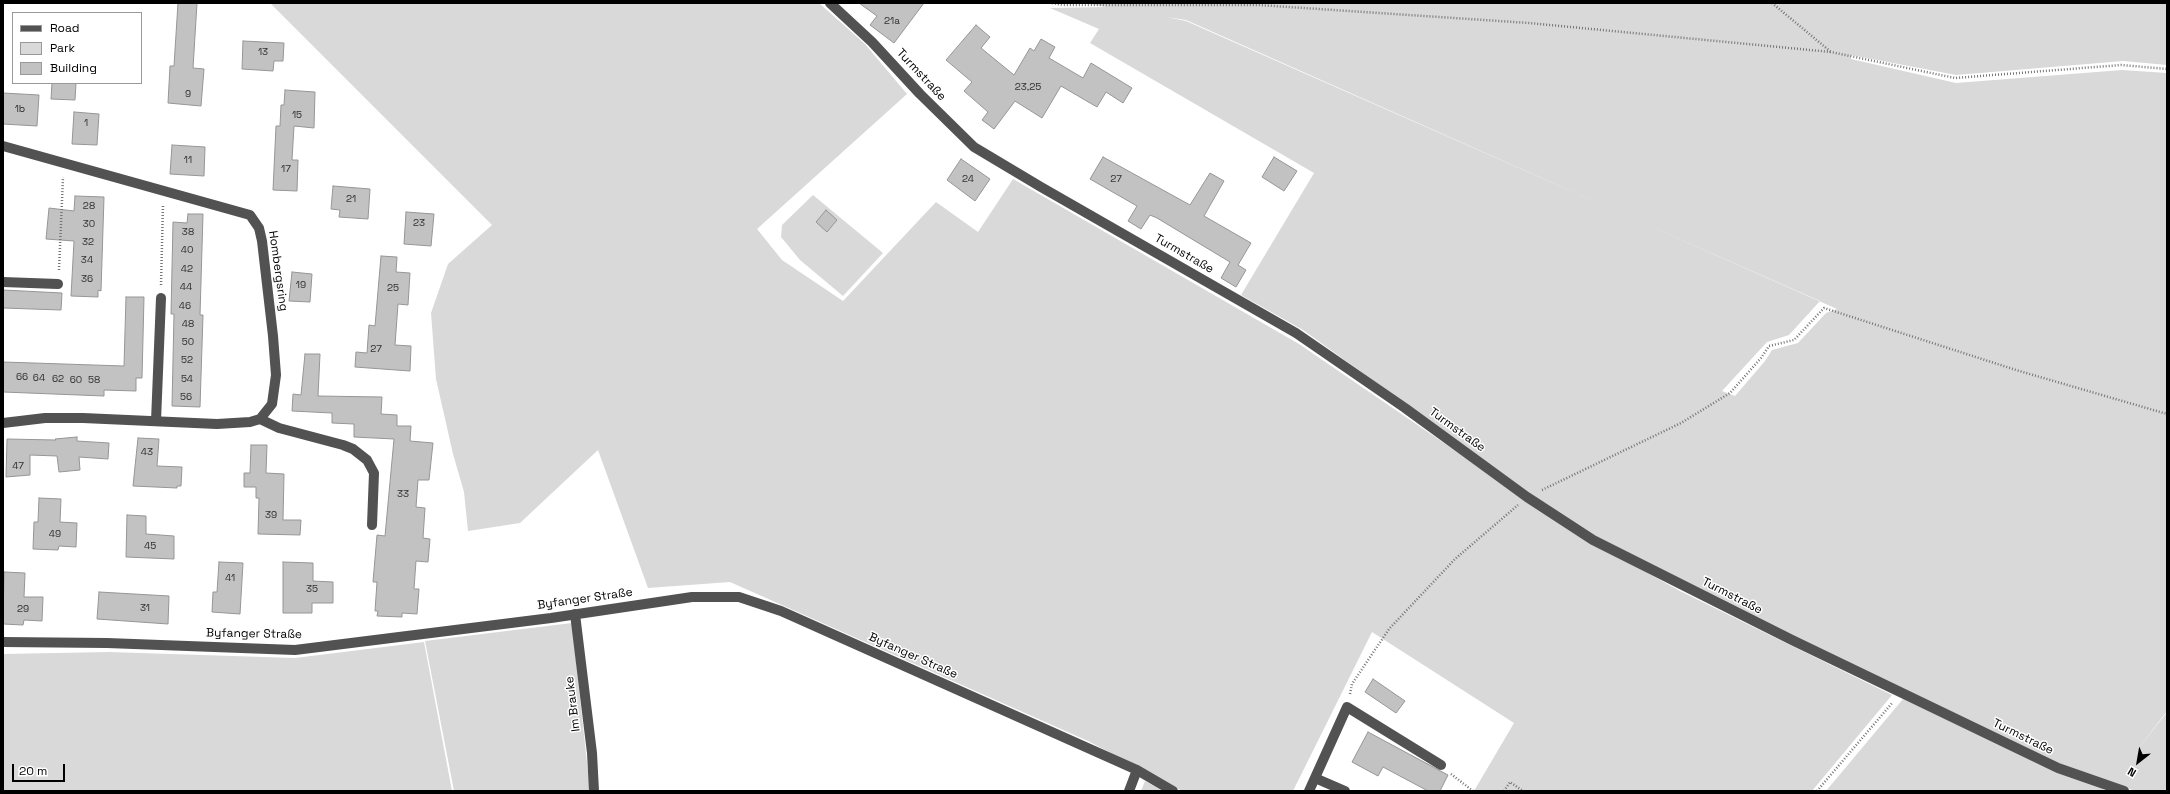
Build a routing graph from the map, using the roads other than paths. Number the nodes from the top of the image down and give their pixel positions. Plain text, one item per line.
1 (830, 3) edge
2 (3, 146) edge
3 (3, 282) edge
4 (58, 284) road end
5 (161, 298) road end
6 (260, 419) junction
7 (156, 421) junction
8 (3, 423) edge
9 (372, 525) dead end
10 (575, 614) junction
11 (3, 642) edge
12 (1441, 765) road end
13 (1137, 770) junction
14 (1315, 778) junction
15 (594, 791) edge
16 (1129, 791) edge
17 (1173, 791) edge
18 (1309, 791) edge
19 (1345, 791) edge
20 (2124, 791) edge

1 - 20 street, Turmstraße
2 - 6 street, Hombergsring
3 - 4 street
5 - 7 street
6 - 7 street
6 - 9 street
7 - 8 street
10 - 11 street, Byfanger Straße
10 - 13 street, Byfanger Straße
10 - 15 street, Im Brauke
12 - 14 street
13 - 16 street
13 - 17 street, Byfanger Straße
14 - 18 street
14 - 19 street

